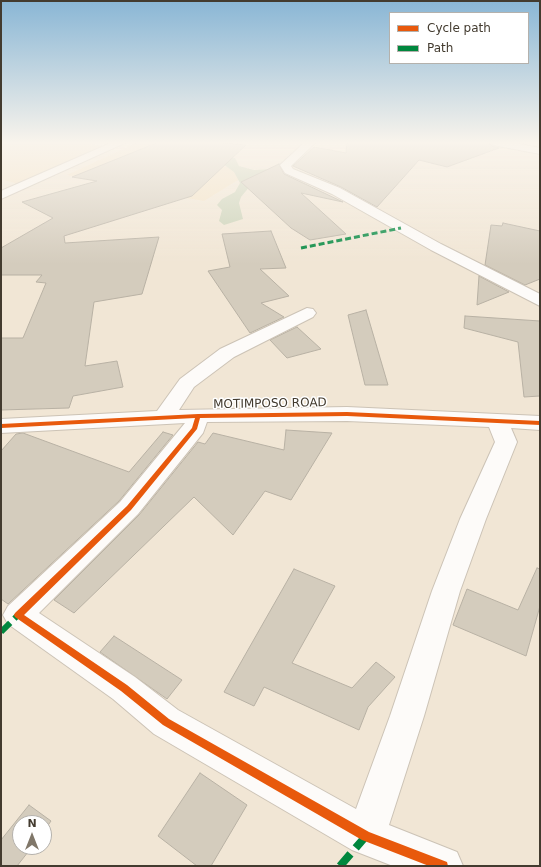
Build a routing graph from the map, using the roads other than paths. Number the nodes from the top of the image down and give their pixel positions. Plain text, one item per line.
1 (30, 182) edge
2 (315, 182) edge
3 (1, 195) edge
4 (540, 301) edge
5 (307, 313) dead end
6 (198, 416) junction
7 (163, 418) junction
8 (496, 421) junction
9 (540, 423) edge
10 (1, 426) edge
11 (366, 836) junction
12 (443, 866) edge

1 - 3 street
2 - 4 street
5 - 7 street
6 - 7 street, MOTIMPOSO ROAD
6 - 8 street, MOTIMPOSO ROAD
6 - 11 street
7 - 10 street, MOTIMPOSO ROAD
8 - 9 street, MOTIMPOSO ROAD
8 - 11 street
11 - 12 street

